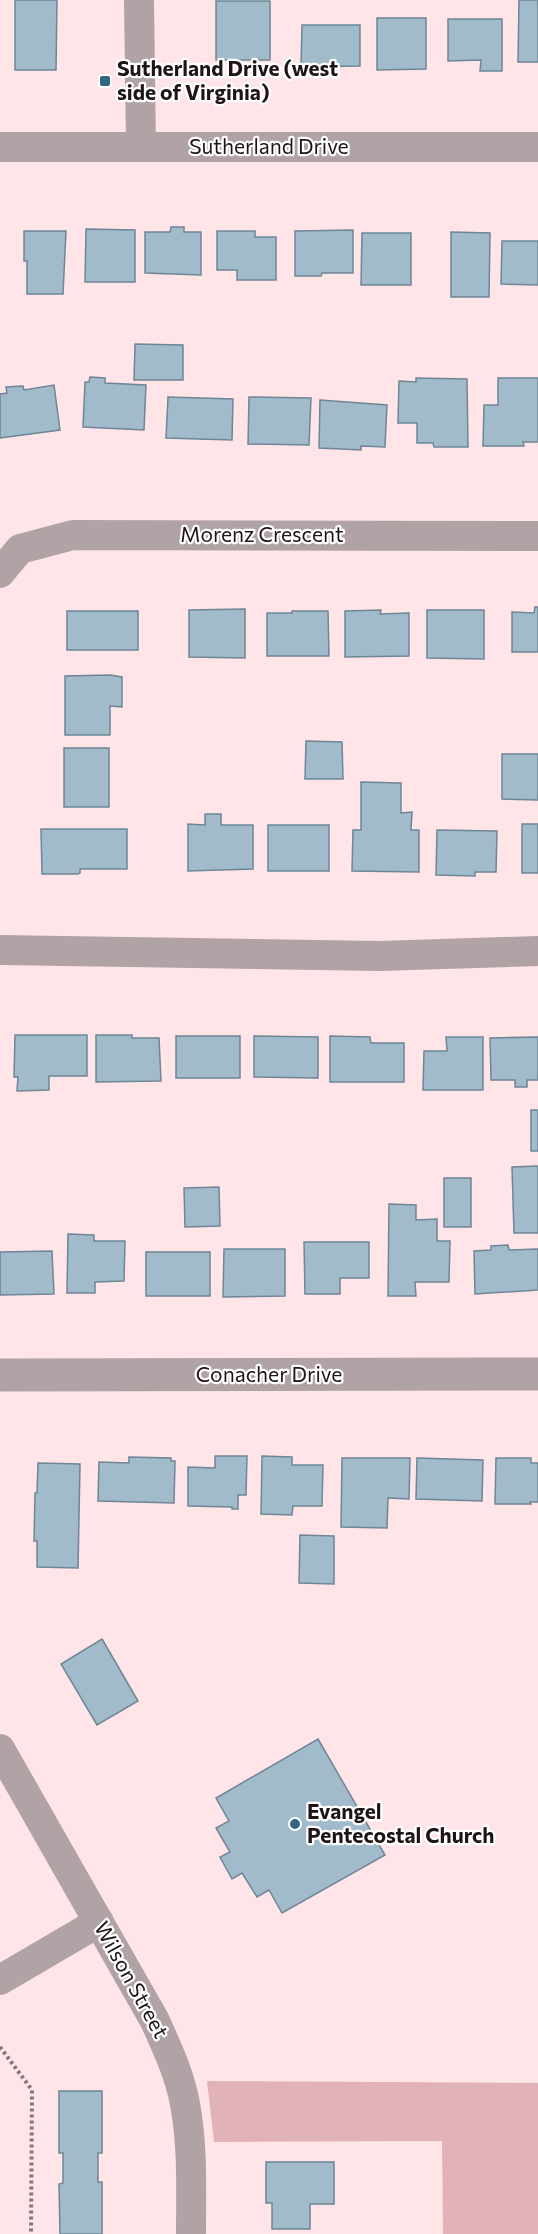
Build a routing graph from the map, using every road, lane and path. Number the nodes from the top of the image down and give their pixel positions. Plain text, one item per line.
1 (139, 0) edge
2 (0, 147) edge
3 (141, 147) junction
4 (538, 147) edge
5 (538, 536) edge
6 (0, 573) edge
7 (0, 950) edge
8 (538, 951) edge
9 (538, 1374) edge
10 (0, 1375) edge
11 (0, 1749) edge
12 (99, 1922) junction
13 (0, 1980) edge
14 (0, 2047) edge
15 (31, 2234) edge
16 (191, 2234) edge

1 - 3 street
2 - 3 street, Sutherland Drive
3 - 4 street, Sutherland Drive
5 - 6 street, Morenz Crescent
7 - 8 street
9 - 10 street, Conacher Drive
11 - 12 street, Wilson Street
12 - 13 street
12 - 16 street, Wilson Street
14 - 15 path

